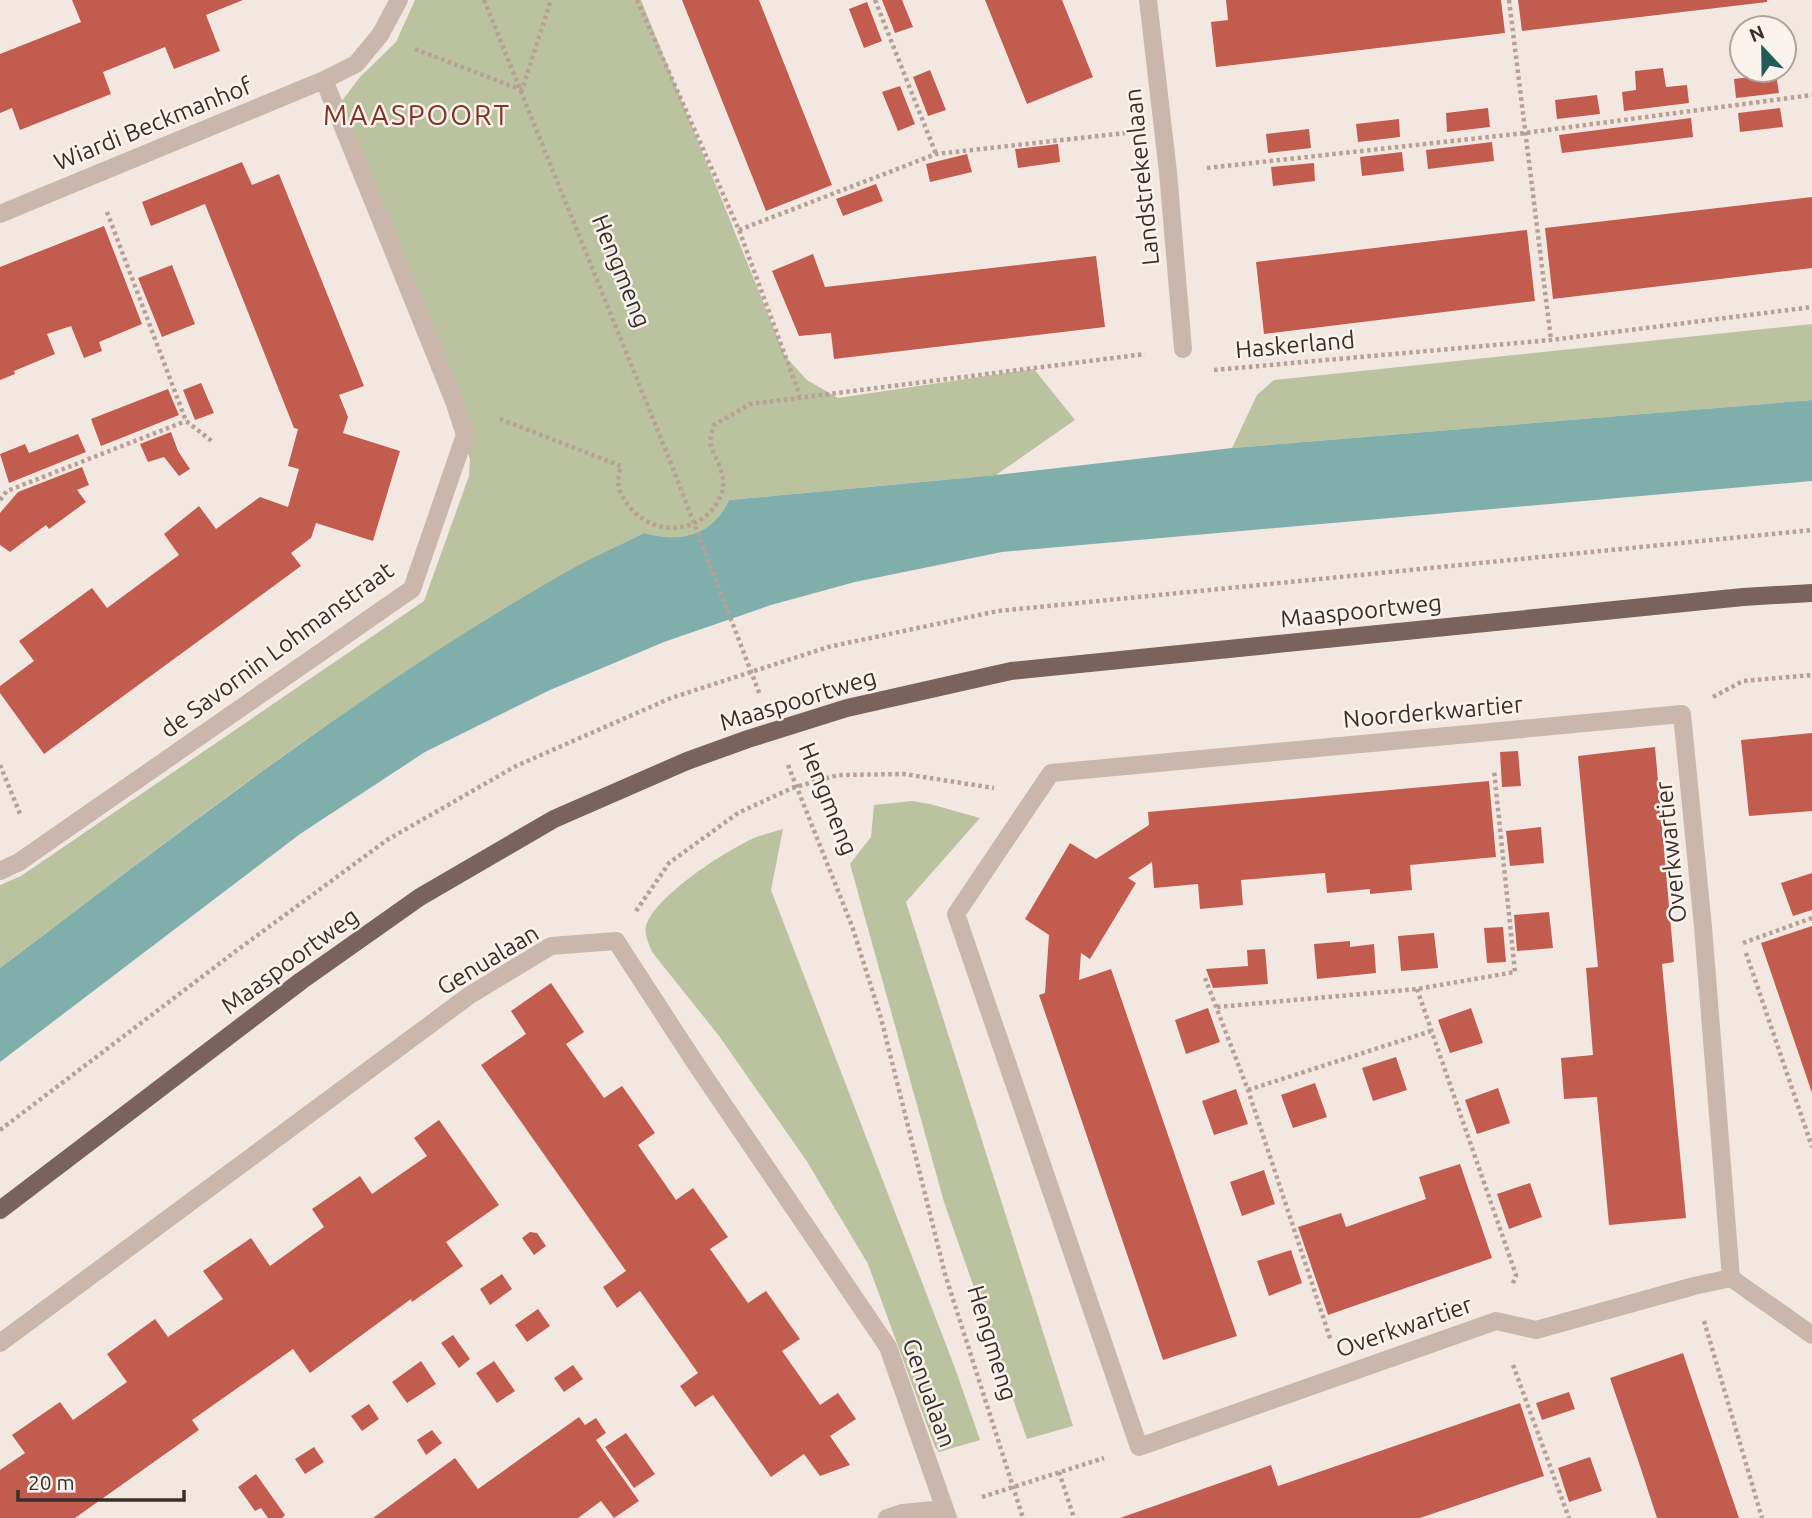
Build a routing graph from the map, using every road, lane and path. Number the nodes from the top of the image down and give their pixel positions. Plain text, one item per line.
1 (399, 0) edge
2 (484, 0) edge
3 (551, 0) edge
4 (637, 0) edge
5 (875, 0) edge
6 (1148, 0) edge
7 (1509, 0) edge
8 (380, 35) junction
9 (324, 80) junction
10 (522, 90) junction
11 (1812, 95) edge
12 (1162, 128) junction
13 (1525, 133) junction
14 (936, 154) junction
15 (1168, 172) junction
16 (93, 175) junction
17 (0, 214) edge
18 (739, 230) junction
19 (1812, 307) edge
20 (1551, 340) junction
21 (1183, 349) junction
22 (800, 396) junction
23 (454, 401) junction
24 (186, 421) junction
25 (213, 442) dead end
26 (0, 500) edge
27 (1812, 584) edge
28 (1812, 593) edge
29 (1743, 597) junction
30 (1812, 675) edge
31 (761, 697) dead end
32 (1682, 714) junction
33 (1490, 731) junction
34 (784, 756) dead end
35 (0, 765) edge
36 (1034, 796) junction
37 (35, 850) junction
38 (0, 871) edge
39 (1812, 918) edge
40 (1703, 927) junction
41 (616, 941) junction
42 (1743, 943) junction
43 (1205, 978) dead end
44 (1417, 989) junction
45 (1217, 1007) junction
46 (1432, 1031) junction
47 (1248, 1090) junction
48 (1812, 1147) edge
49 (0, 1210) edge
50 (1731, 1278) junction
51 (1693, 1286) junction
52 (1496, 1321) junction
53 (1812, 1335) edge
54 (0, 1343) edge
55 (1343, 1375) junction
56 (1139, 1447) junction
57 (1059, 1472) junction
58 (1013, 1487) junction
59 (946, 1514) edge
60 (887, 1518) edge
61 (1023, 1518) edge
62 (1074, 1518) edge
63 (1569, 1518) edge
64 (1762, 1518) edge

1 - 8 street, Wiardi Beckmanhof
2 - 10 path, Hengmeng
3 - 10 path
4 - 18 path
5 - 14 path
6 - 12 street, Landstrekenlaan
7 - 13 path
8 - 9 street, Wiardi Beckmanhof
8 - 10 path
9 - 16 street, Wiardi Beckmanhof
9 - 23 street, de Savornin Lohmanstraat
10 - 31 path, Hengmeng
11 - 13 path
12 - 14 path
12 - 15 street, Landstrekenlaan
13 - 15 path
13 - 20 path
14 - 18 path
15 - 21 street, Landstrekenlaan
16 - 17 street, Wiardi Beckmanhof
16 - 24 path
18 - 22 path
19 - 20 path, Haskerland
20 - 21 path, Haskerland
21 - 22 path
22 - 23 path
23 - 37 street, de Savornin Lohmanstraat
24 - 25 path
24 - 26 path
27 - 29 main road, Maaspoortweg
28 - 29 main road, Maaspoortweg
29 - 49 main road, Maaspoortweg
30 - 32 path
32 - 33 street, Noorderkwartier
32 - 40 street, Overkwartier
33 - 36 street, Noorderkwartier
33 - 44 path
34 - 58 path, Hengmeng
35 - 37 path
36 - 41 path
36 - 56 street
37 - 38 street, de Savornin Lohmanstraat
39 - 42 path
40 - 42 path
40 - 50 street, Overkwartier
41 - 54 street, Genualaan
41 - 59 street, Genualaan
42 - 48 path
43 - 45 path
44 - 45 path
44 - 46 path
45 - 47 path
46 - 47 path
46 - 52 path
47 - 55 path
50 - 51 street, Overkwartier
50 - 53 street
51 - 52 street, Overkwartier
51 - 64 path
52 - 55 street, Overkwartier
52 - 63 path
55 - 56 street, Overkwartier
56 - 57 path
57 - 58 path
57 - 62 path
58 - 59 path
58 - 61 path, Hengmeng
59 - 60 street

